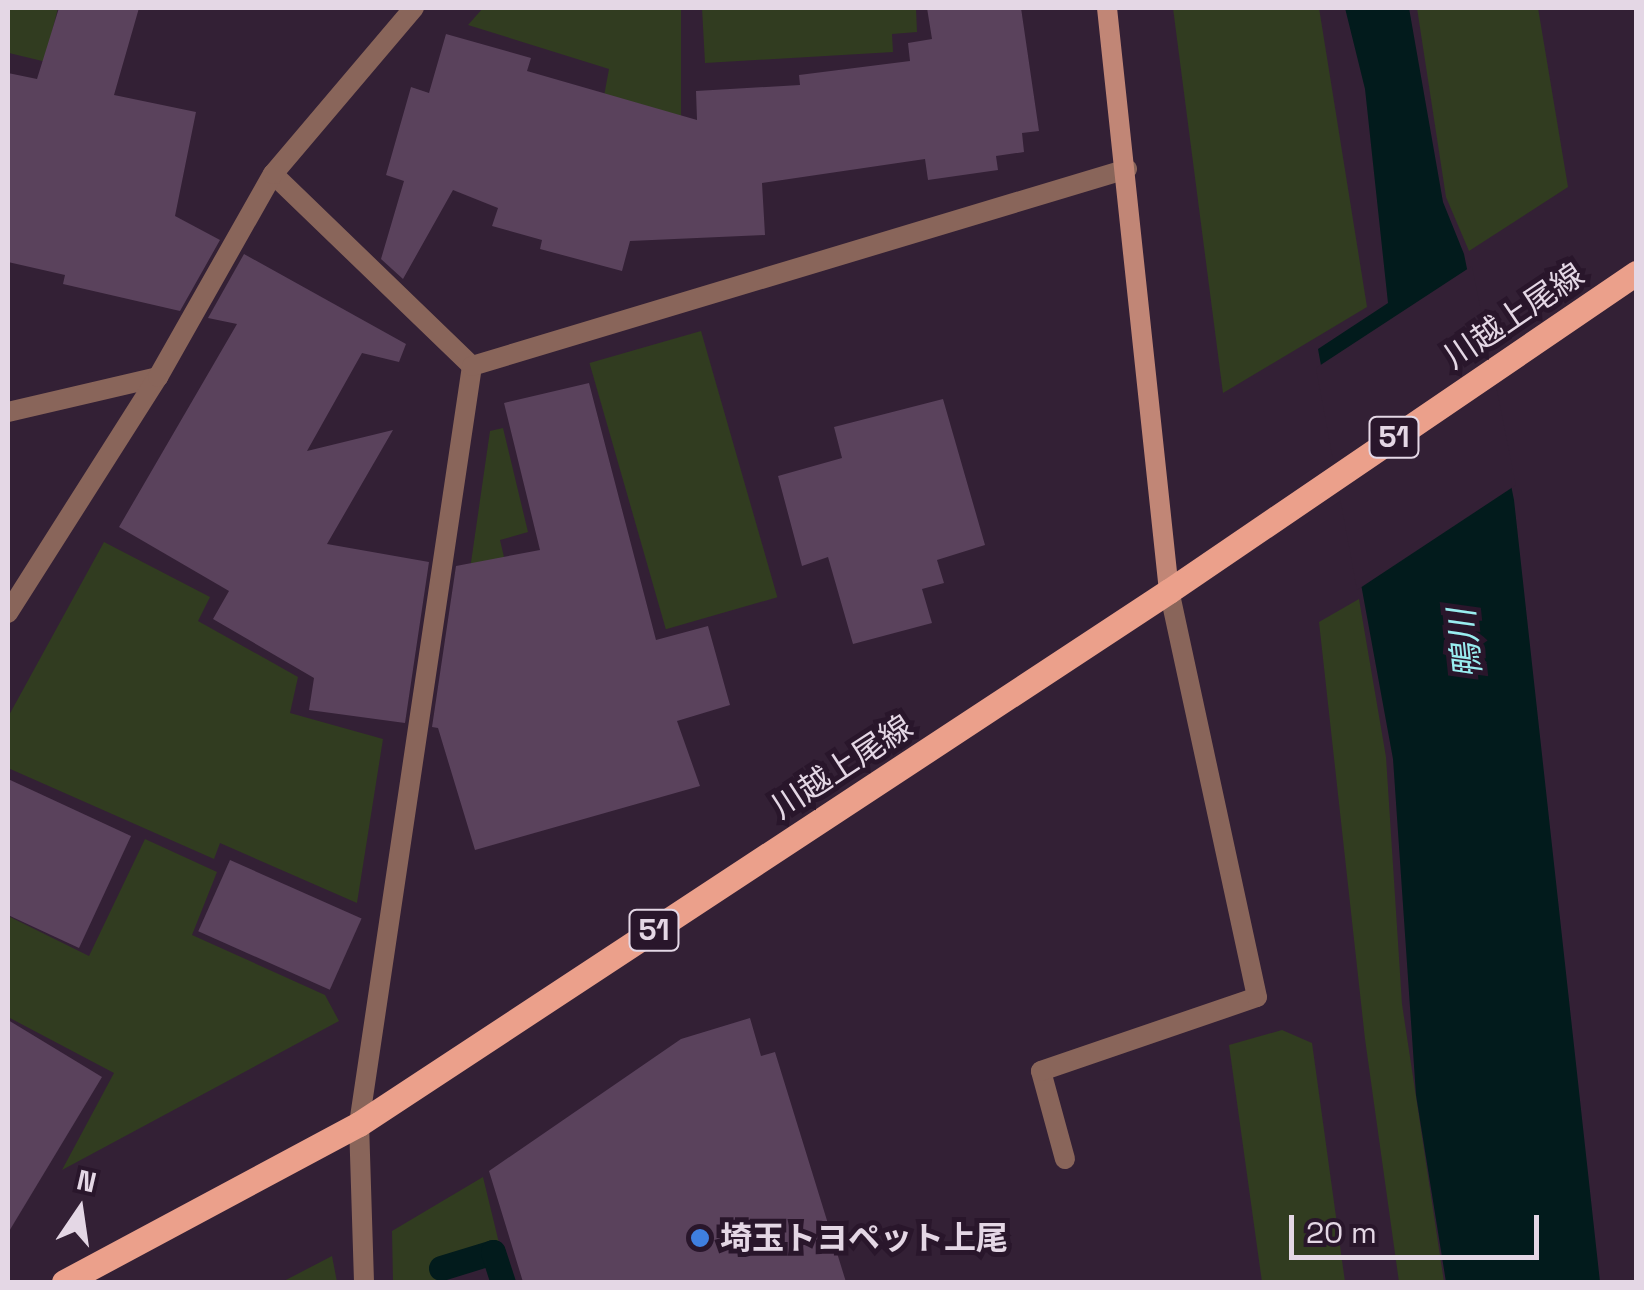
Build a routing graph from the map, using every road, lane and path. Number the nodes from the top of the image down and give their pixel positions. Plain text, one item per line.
1 (414, 8) edge
2 (1107, 8) edge
3 (1127, 169) junction
4 (273, 174) junction
5 (1636, 273) edge
6 (472, 366) junction
7 (158, 377) junction
8 (8, 412) edge
9 (1169, 591) junction
10 (8, 613) edge
11 (359, 1124) junction
12 (1065, 1159) dead end
13 (64, 1282) edge
14 (364, 1282) edge

1 - 4 street
2 - 3 street
3 - 6 street
3 - 9 street
4 - 6 street
4 - 7 street
5 - 9 main road, 川越上尾線 / 51
6 - 11 street
7 - 8 street
7 - 10 street
9 - 11 main road, 川越上尾線 / 51
9 - 12 street
11 - 13 main road, 川越上尾線 / 51
11 - 14 street

